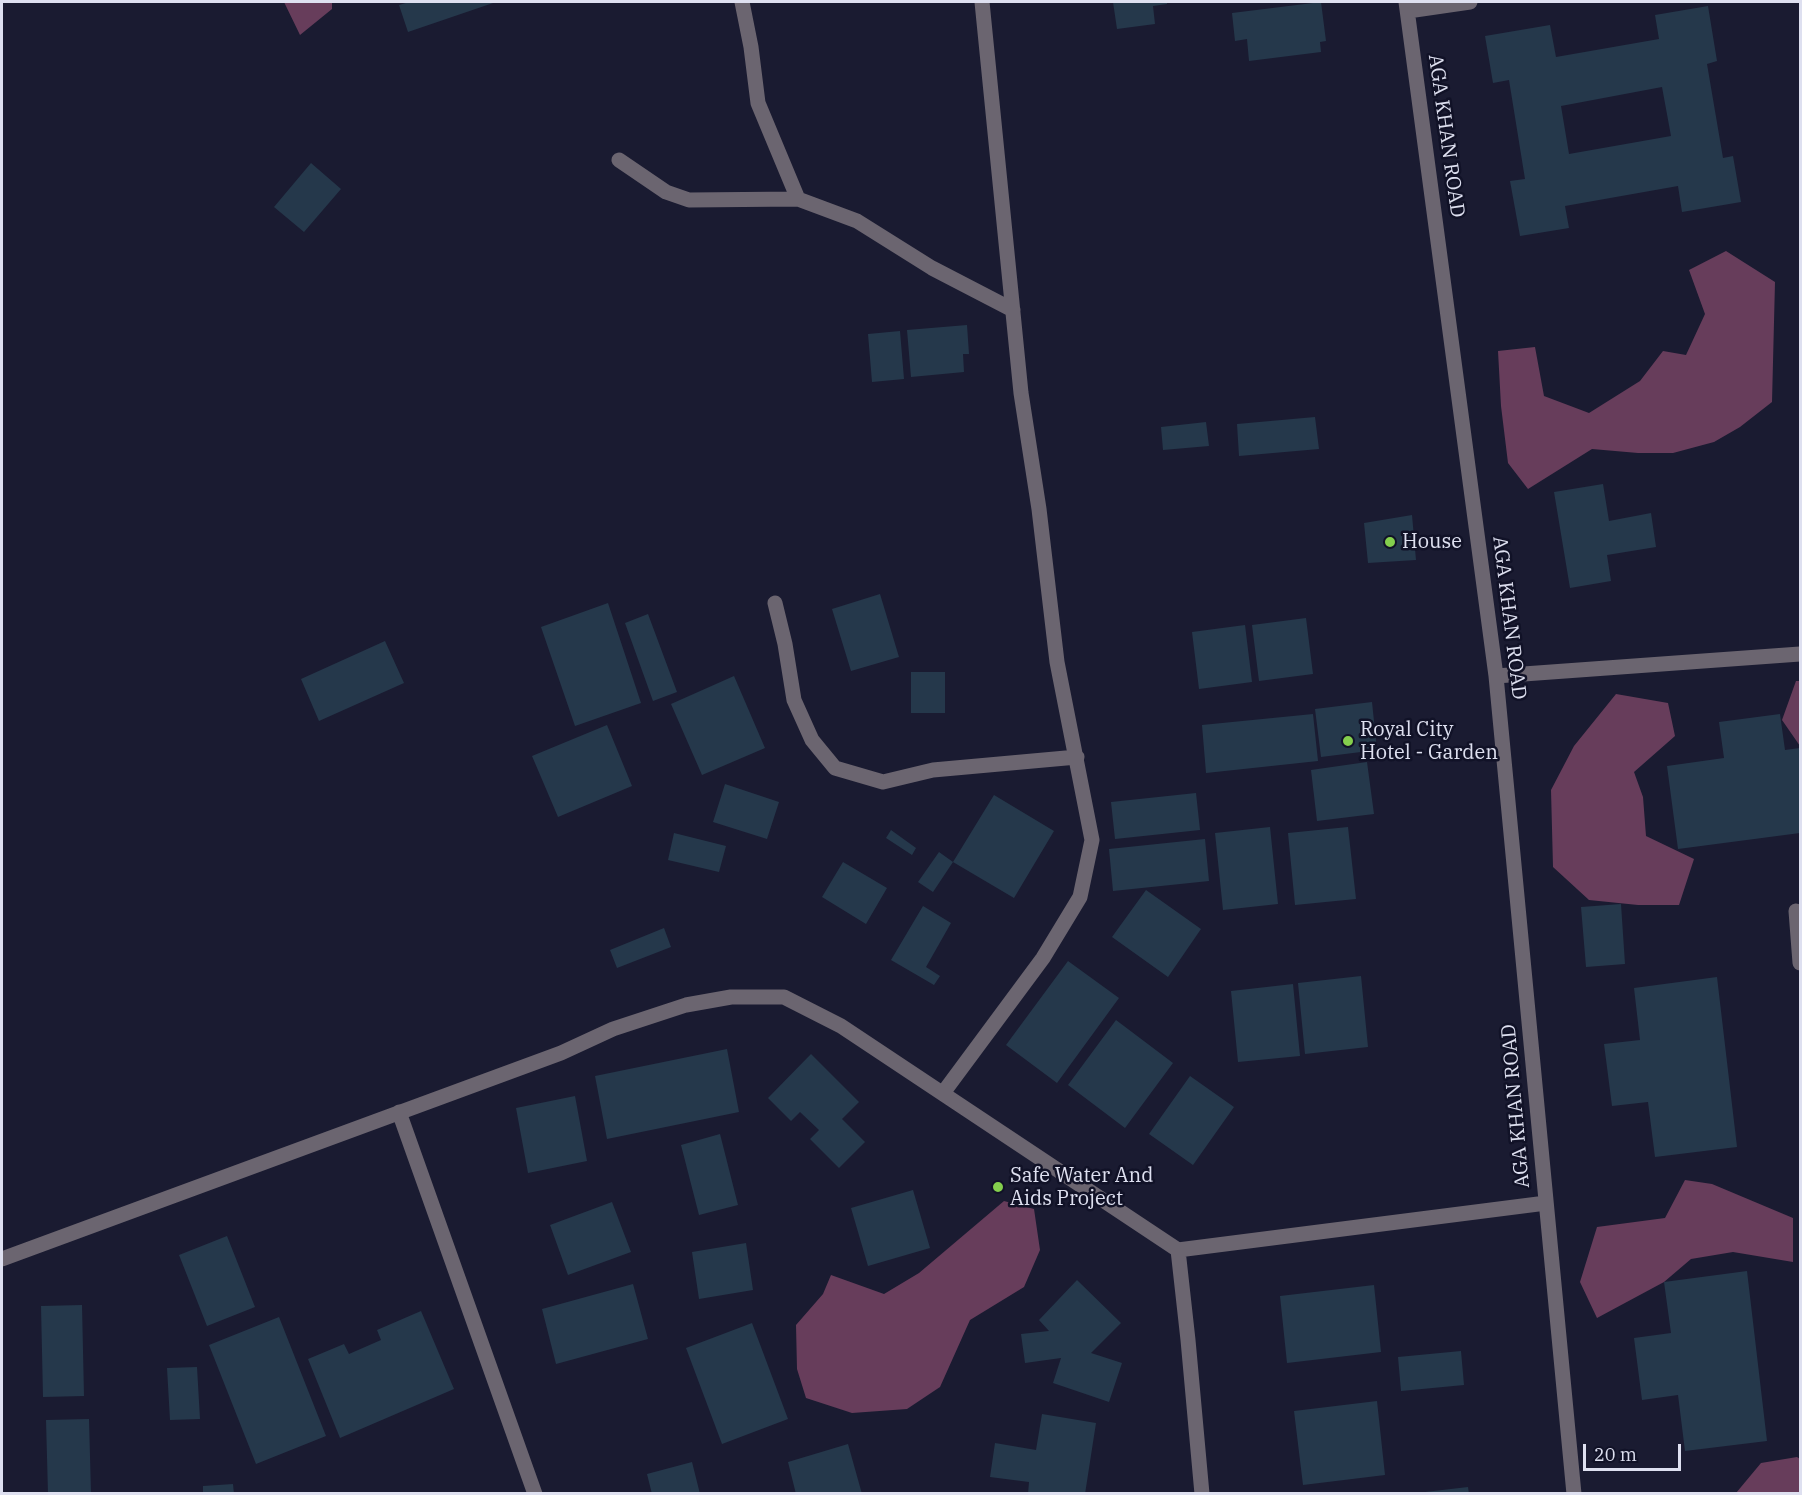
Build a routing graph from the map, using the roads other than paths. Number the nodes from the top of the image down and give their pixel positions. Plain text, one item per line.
1 (742, 2) edge
2 (982, 2) edge
3 (1470, 2) edge
4 (1407, 6) edge
5 (619, 160) dead end
6 (798, 199) junction
7 (1013, 310) junction
8 (775, 603) dead end
9 (1800, 654) edge
10 (1496, 676) junction
11 (1077, 757) junction
12 (1796, 911) dead end
13 (1800, 963) edge
14 (943, 1093) junction
15 (399, 1112) junction
16 (1546, 1203) junction
17 (1178, 1250) junction
18 (2, 1259) edge
19 (535, 1494) edge
20 (1202, 1494) edge
21 (1574, 1494) edge

1 - 6 street
2 - 7 street
3 - 4 street
4 - 10 street, AGA KHAN ROAD
5 - 6 street
6 - 7 street
7 - 11 street
8 - 11 street
9 - 10 street
10 - 16 street, AGA KHAN ROAD
11 - 14 street
12 - 13 street
14 - 15 street
14 - 17 street
15 - 18 street
15 - 19 street
16 - 17 street
16 - 21 street, AGA KHAN ROAD
17 - 20 street

